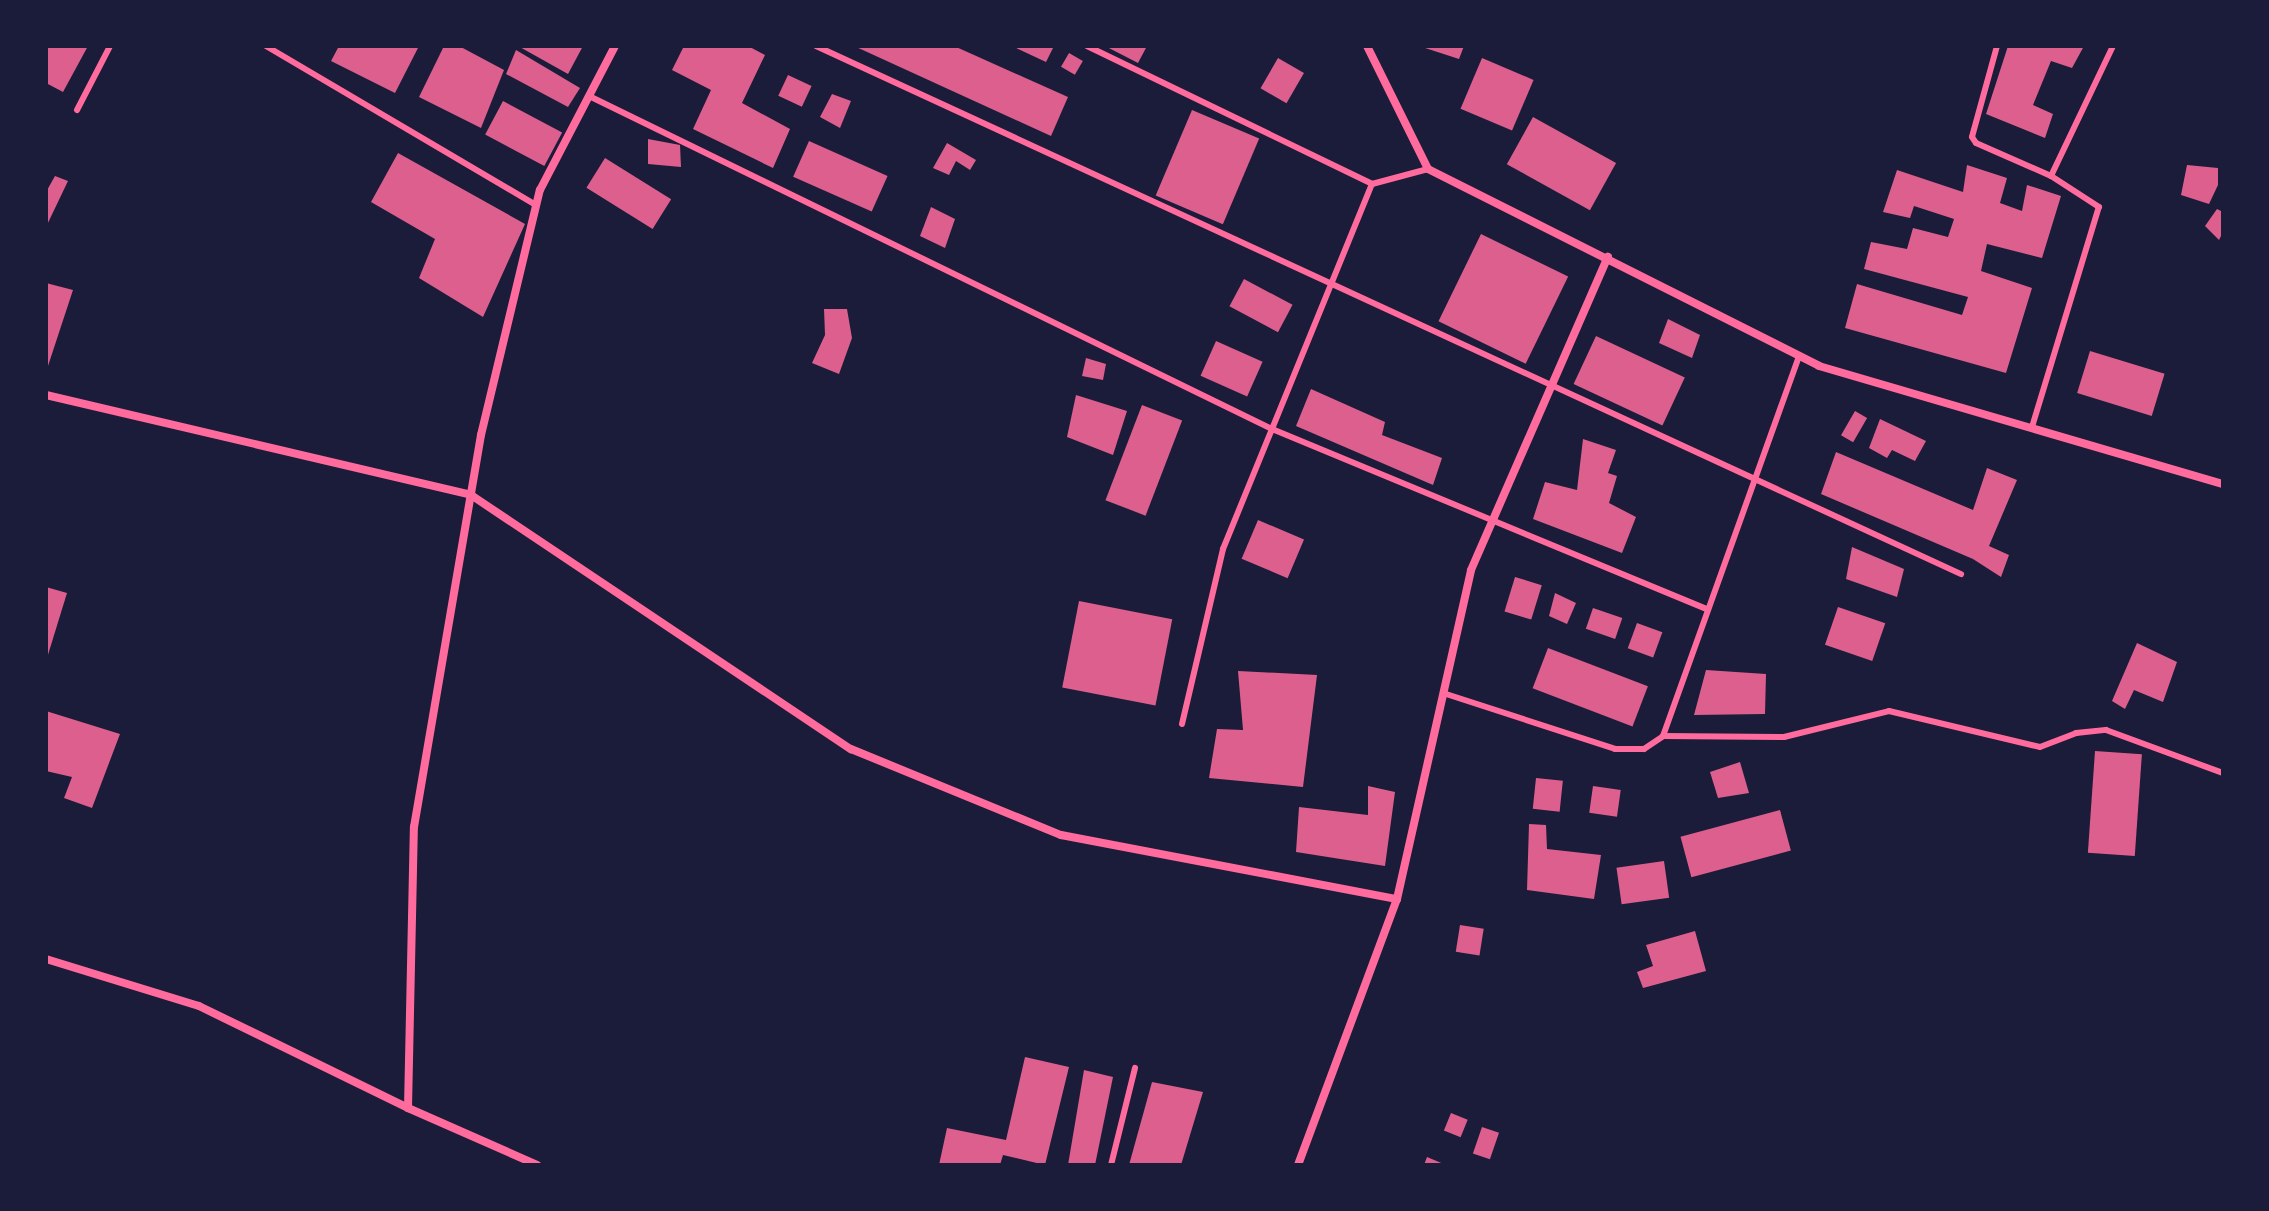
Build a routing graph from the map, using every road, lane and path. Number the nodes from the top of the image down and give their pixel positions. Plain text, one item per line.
1 (110, 46) edge
2 (266, 46) edge
3 (615, 46) edge
4 (816, 46) edge
5 (1087, 46) edge
6 (1367, 46) edge
7 (1997, 46) edge
8 (2113, 46) edge
9 (589, 96) junction
10 (77, 110) dead end
11 (1428, 169) junction
12 (2051, 176) junction
13 (1372, 184) junction
14 (536, 205) junction
15 (1608, 257) junction
16 (1331, 283) junction
17 (1799, 356) junction
18 (1552, 385) junction
19 (46, 395) edge
20 (2032, 427) junction
21 (1272, 429) junction
22 (1755, 479) junction
23 (2223, 484) edge
24 (471, 495) junction
25 (1491, 522) junction
26 (1961, 574) dead end
27 (1708, 610) junction
28 (1443, 693) junction
29 (1182, 724) dead end
30 (1663, 736) junction
31 (2223, 773) edge
32 (1397, 899) junction
33 (46, 959) edge
34 (1135, 1068) dead end
35 (408, 1108) junction
36 (537, 1165) edge
37 (1111, 1165) edge
38 (1298, 1165) edge

1 - 10 lane
2 - 14 lane
3 - 9 street
4 - 16 lane
5 - 13 lane
6 - 11 street
7 - 12 lane
8 - 12 lane
9 - 14 street
9 - 21 lane
11 - 13 lane
11 - 15 street
12 - 20 lane
13 - 16 lane
14 - 24 street
15 - 17 street
15 - 18 street
16 - 18 lane
16 - 21 lane
17 - 20 street
17 - 22 lane
18 - 22 lane
18 - 25 street
19 - 24 street
20 - 23 street
21 - 25 lane
21 - 29 lane
22 - 26 lane
22 - 27 lane
24 - 32 street
24 - 35 street
25 - 27 lane
25 - 28 street
27 - 30 lane
28 - 30 lane
28 - 32 street
30 - 31 lane
32 - 38 street
33 - 35 street
34 - 37 lane
35 - 36 street

